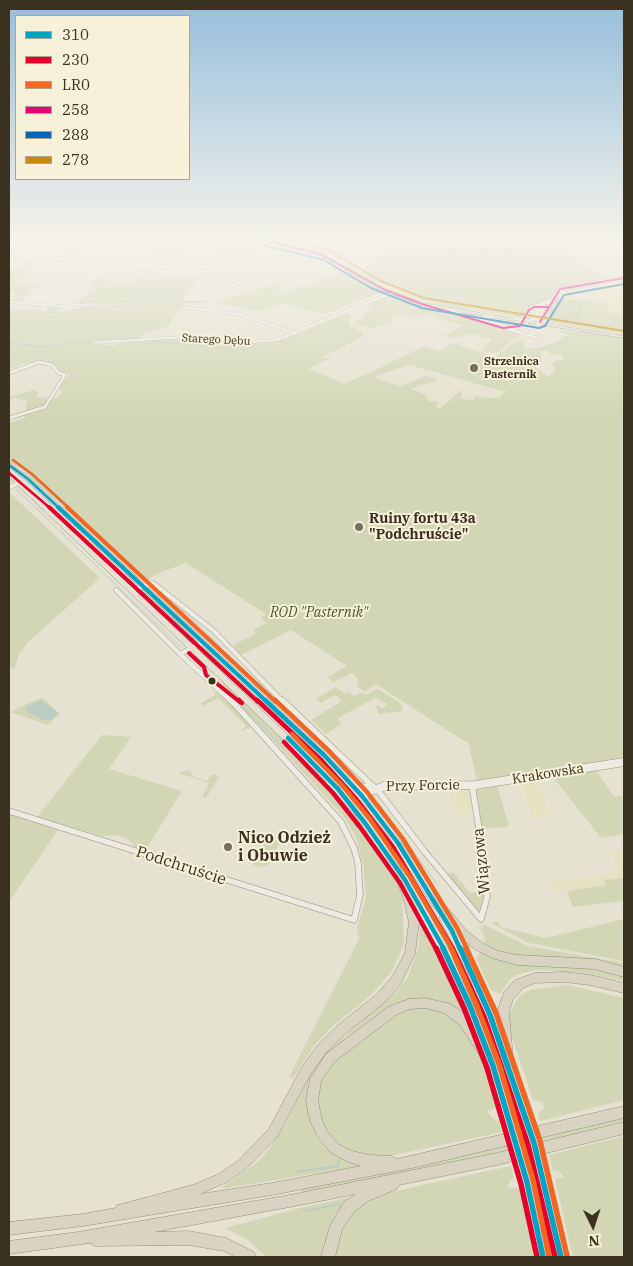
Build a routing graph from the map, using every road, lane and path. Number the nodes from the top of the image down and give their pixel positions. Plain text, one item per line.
1 (373, 298) edge
2 (410, 298) edge
3 (412, 298) edge
4 (552, 300) joint
5 (9, 302) edge
6 (93, 304) dead end
7 (537, 306) junction
8 (548, 307) junction
9 (182, 308) dead end
10 (192, 308) junction
11 (439, 308) junction
12 (459, 311) junction
13 (492, 316) junction
14 (514, 319) junction
15 (483, 322) junction
16 (182, 323) dead end
17 (539, 323) junction
18 (520, 326) junction
19 (503, 328) junction
20 (296, 332) junction
21 (518, 332) junction
22 (530, 336) junction
23 (624, 336) edge
24 (538, 338) dead end
25 (104, 342) dead end
26 (9, 373) edge
27 (9, 418) edge
28 (9, 466) edge
29 (9, 474) edge
30 (20, 484) junction
31 (9, 487) edge
32 (81, 528) junction
33 (71, 532) junction
34 (143, 585) junction
35 (116, 590) dead end
36 (132, 590) junction
37 (204, 642) junction
38 (192, 647) junction
39 (180, 654) junction
40 (624, 762) edge
41 (348, 780) junction
42 (472, 785) junction
43 (375, 788) junction
44 (338, 789) junction
45 (362, 796) junction
46 (9, 811) edge
47 (391, 858) junction
48 (435, 901) junction
49 (624, 972) edge
50 (624, 988) edge
51 (507, 1059) junction
52 (493, 1066) junction
53 (624, 1112) edge
54 (624, 1127) edge
55 (412, 1162) junction
56 (420, 1175) junction
57 (83, 1220) junction
58 (9, 1229) edge
59 (78, 1239) junction
60 (9, 1248) edge
61 (543, 1256) edge
62 (248, 1257) edge
63 (328, 1257) edge
64 (560, 1257) edge

1 - 20 street, Starego Dębu
2 - 11 main road
3 - 12 main road
4 - 7 street
4 - 8 street
5 - 6 street
7 - 8 street
7 - 18 street
8 - 17 street
9 - 10 street, Starego Dębu
10 - 16 street, Starego Dębu
10 - 20 street, Starego Dębu
11 - 12 main road
11 - 15 street
12 - 13 main road
12 - 14 main road
13 - 14 main road
13 - 15 street
14 - 17 main road, bridge
15 - 19 street
17 - 22 street
17 - 23 main road
18 - 19 street
18 - 21 street
19 - 21 street
20 - 25 street, Starego Dębu
21 - 22 street
22 - 24 street
26 - 27 street
28 - 32 main road
29 - 30 main road
30 - 31 street
30 - 33 main road
32 - 33 main road
32 - 34 main road
33 - 36 main road
34 - 36 street
34 - 37 main road
34 - 43 street
35 - 39 street
36 - 38 main road
37 - 38 street
37 - 41 main road
38 - 39 street
38 - 44 main road
39 - 46 street, Podchruście
40 - 42 street, Krakowska
41 - 43 street, Przy Forcie
41 - 45 main road
42 - 43 street, Przy Forcie
42 - 43 street, Wiązowa
43 - 45 street, Przy Forcie
44 - 45 street
44 - 47 main road
45 - 48 main road
47 - 52 main road
47 - 57 highway
48 - 49 highway
48 - 51 main road
50 - 51 highway
51 - 64 main road, bridge
52 - 55 highway
52 - 61 main road, bridge
53 - 55 highway
54 - 56 highway
55 - 57 highway
56 - 59 highway
56 - 63 highway
57 - 58 highway
59 - 60 highway
59 - 62 highway

